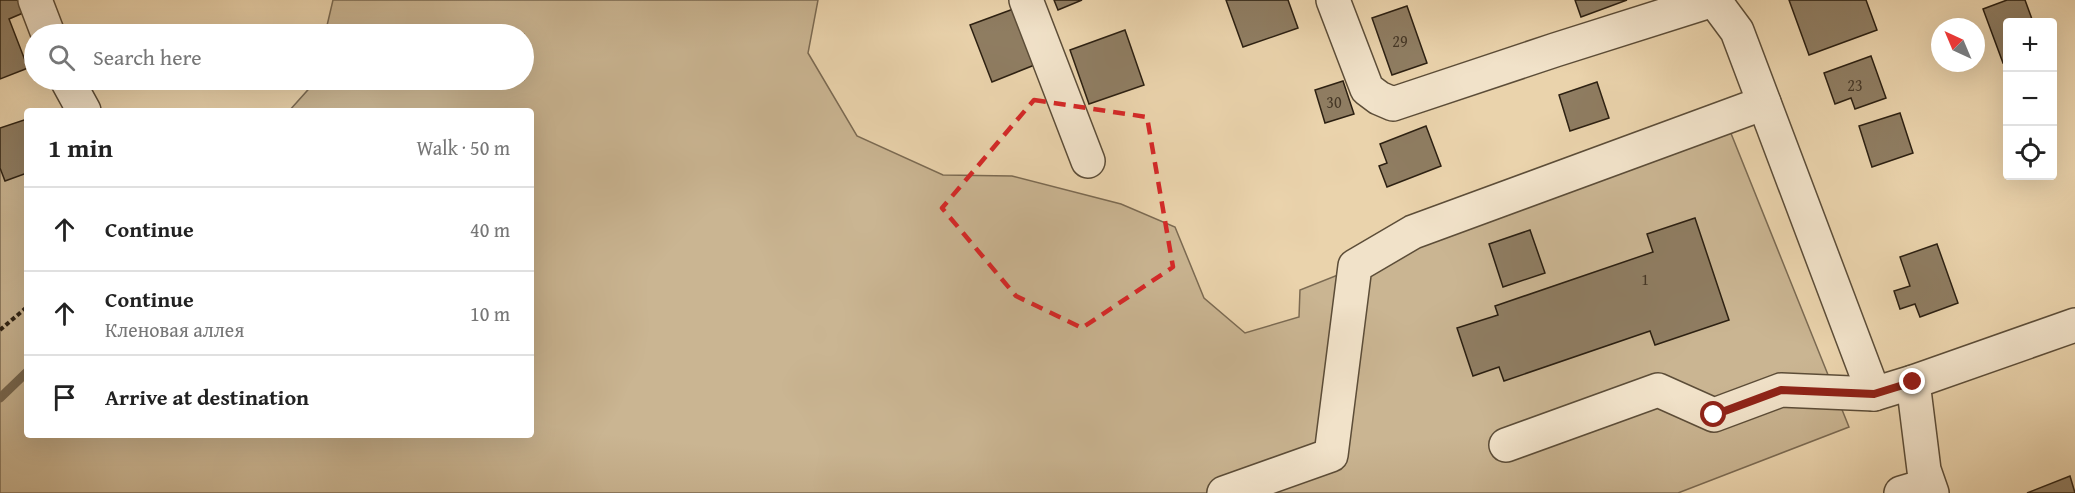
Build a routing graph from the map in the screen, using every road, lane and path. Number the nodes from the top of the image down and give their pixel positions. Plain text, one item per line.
1 (35, 0) edge
2 (1026, 0) edge
3 (1333, 0) edge
4 (1713, 0) edge
5 (44, 24) edge
6 (72, 90) edge
7 (1764, 103) junction
8 (82, 108) edge
9 (1088, 160) dead end
10 (24, 310) edge
11 (2075, 325) edge
12 (0, 330) edge
13 (1913, 382) junction
14 (1874, 394) junction
15 (1506, 445) dead end
16 (1920, 490) edge
17 (1224, 493) edge

1 - 5 street
2 - 9 street
3 - 4 street
4 - 7 street
6 - 8 street
7 - 14 street
7 - 17 street
10 - 12 path
11 - 13 street
13 - 14 street
13 - 16 street
14 - 15 street

